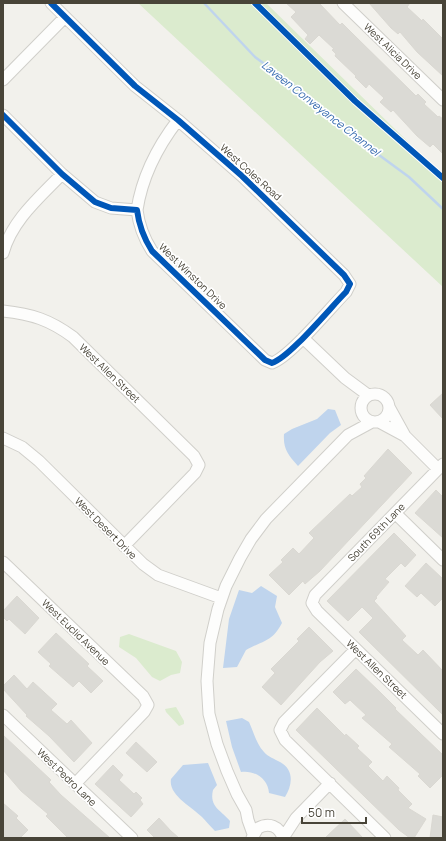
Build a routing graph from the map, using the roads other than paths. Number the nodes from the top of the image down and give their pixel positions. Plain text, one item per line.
1 (51, 3) edge
2 (343, 3) edge
3 (65, 17) junction
4 (3, 80) edge
5 (443, 100) edge
6 (3, 115) edge
7 (178, 120) junction
8 (62, 174) junction
9 (137, 210) junction
10 (3, 253) edge
11 (3, 311) edge
12 (303, 338) junction
13 (272, 364) joint
14 (363, 403) junction
15 (389, 407) junction
16 (376, 422) junction
17 (348, 435) junction
18 (404, 436) junction
19 (3, 438) edge
20 (441, 466) edge
21 (395, 513) junction
22 (124, 546) junction
23 (443, 560) edge
24 (5, 567) edge
25 (221, 598) junction
26 (312, 603) joint
27 (356, 649) junction
28 (3, 715) edge
29 (443, 734) edge
30 (330, 783) junction
31 (76, 784) junction
32 (246, 810) junction
33 (296, 818) junction
34 (270, 826) junction
35 (253, 836) edge
36 (132, 838) edge
37 (283, 838) edge
38 (385, 838) edge

1 - 3 street, West Coles Road
2 - 5 street, West Alicia Drive
3 - 4 street
3 - 7 street, West Coles Road
6 - 8 street
7 - 9 street
7 - 12 street, West Coles Road
8 - 9 street
8 - 10 street
9 - 13 street, West Winston Drive
11 - 22 street, West Allen Street
12 - 13 street, West Coles Road
12 - 14 street
14 - 15 street
14 - 16 street
14 - 17 street
15 - 16 street
15 - 18 street
16 - 17 street
16 - 18 street
17 - 25 street
18 - 20 street
19 - 22 street, West Desert Drive
20 - 21 street, South 69th Lane
21 - 23 street
21 - 26 street, South 69th Lane
22 - 25 street, West Desert Drive
24 - 31 street, West Euclid Avenue
25 - 32 street
26 - 27 street, West Allen Street
27 - 29 street, West Allen Street
27 - 30 street
28 - 31 street, West Pedro Lane
30 - 33 street
30 - 38 street
31 - 36 street, West Pedro Lane
32 - 34 street
32 - 35 street
33 - 34 street
33 - 37 street
34 - 35 street
34 - 37 street

